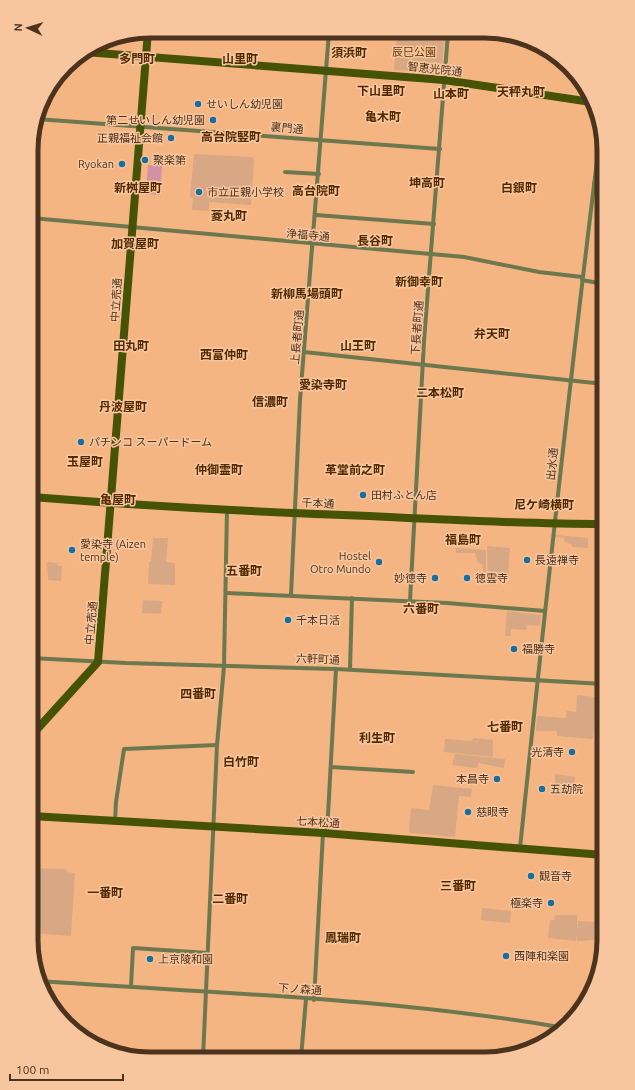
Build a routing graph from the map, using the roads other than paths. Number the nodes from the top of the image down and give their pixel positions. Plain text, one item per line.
1 (147, 38) edge
2 (328, 38) edge
3 (448, 38) edge
4 (94, 53) edge
5 (146, 57) junction
6 (325, 71) junction
7 (444, 80) junction
8 (586, 101) edge
9 (42, 119) edge
10 (141, 127) junction
11 (321, 140) junction
12 (440, 149) junction
13 (597, 156) edge
14 (285, 172) dead end
15 (319, 174) junction
16 (594, 183) junction
17 (597, 183) edge
18 (316, 214) junction
19 (38, 219) edge
20 (434, 224) junction
21 (132, 228) junction
22 (314, 244) junction
23 (431, 254) junction
24 (582, 279) junction
25 (597, 282) edge
26 (304, 352) junction
27 (423, 365) junction
28 (571, 380) junction
29 (597, 383) edge
30 (38, 498) edge
31 (111, 504) junction
32 (227, 509) junction
33 (294, 513) junction
34 (414, 518) junction
35 (554, 524) junction
36 (597, 524) edge
37 (226, 593) junction
38 (291, 595) junction
39 (352, 598) junction
40 (410, 601) junction
41 (545, 611) junction
42 (38, 658) edge
43 (98, 662) junction
44 (224, 666) junction
45 (336, 669) junction
46 (350, 670) junction
47 (537, 680) junction
48 (597, 684) edge
49 (38, 728) edge
50 (217, 745) junction
51 (331, 767) junction
52 (413, 772) dead end
53 (38, 816) edge
54 (115, 821) junction
55 (214, 827) junction
56 (325, 834) junction
57 (520, 848) junction
58 (597, 854) edge
59 (208, 953) junction
60 (46, 981) edge
61 (131, 986) junction
62 (206, 990) junction
63 (306, 999) junction
64 (314, 1000) junction
65 (556, 1026) edge
66 (203, 1052) edge
67 (302, 1052) edge

1 - 5 street, 中立売通
2 - 6 street, 上長者町通
3 - 7 street, 下長者町通
4 - 5 street, 智恵光院通
5 - 6 street, 智恵光院通
5 - 10 street, 中立売通
6 - 7 street, 智恵光院通
6 - 11 street, 上長者町通
7 - 8 street, 智恵光院通
7 - 12 street, 下長者町通
9 - 10 street, 裏門通
10 - 11 street, 裏門通
10 - 21 street, 中立売通
11 - 12 street, 裏門通
11 - 15 street, 上長者町通
12 - 20 street, 下長者町通
13 - 16 street, 出水通
14 - 15 street
15 - 18 street, 上長者町通
16 - 17 street
16 - 24 street, 出水通
18 - 20 street
18 - 22 street, 上長者町通
19 - 21 street, 浄福寺通
20 - 23 street, 下長者町通
21 - 22 street, 浄福寺通
21 - 31 street, 中立売通
22 - 23 street, 浄福寺通
22 - 26 street, 上長者町通
23 - 24 street, 浄福寺通
23 - 27 street, 下長者町通
24 - 25 street, 浄福寺通
24 - 28 street, 出水通
26 - 27 street
26 - 33 street, 上長者町通
27 - 28 street
27 - 34 street, 下長者町通
28 - 29 street
28 - 35 street, 出水通
30 - 31 street, 千本通
31 - 32 street, 千本通
31 - 43 street, 中立売通
32 - 33 street, 千本通
32 - 37 street
33 - 34 street, 千本通
33 - 38 street, 上長者町通
34 - 35 street, 千本通
34 - 40 street, 下長者町通
35 - 36 street, 千本通
35 - 41 street, 出水通
37 - 38 street
37 - 44 street
38 - 39 street
39 - 40 street
39 - 46 street
40 - 41 street
41 - 47 street, 出水通
42 - 43 street, 六軒町通
43 - 44 street, 六軒町通
43 - 49 street
44 - 45 street, 六軒町通
44 - 50 street
45 - 46 street, 六軒町通
45 - 51 street
46 - 47 street, 六軒町通
47 - 48 street, 六軒町通
47 - 57 street, 出水通
50 - 54 street
50 - 55 street
51 - 52 street
51 - 56 street
53 - 54 street, 七本松通
54 - 55 street, 七本松通
55 - 56 street, 七本松通
55 - 59 street
56 - 57 street, 七本松通
56 - 64 street
57 - 58 street, 七本松通
59 - 61 street
59 - 62 street
60 - 61 street, 下ノ森通
61 - 62 street, 下ノ森通
62 - 63 street, 下ノ森通
62 - 66 street
63 - 64 street, 下ノ森通
63 - 67 street
64 - 65 street, 下ノ森通

